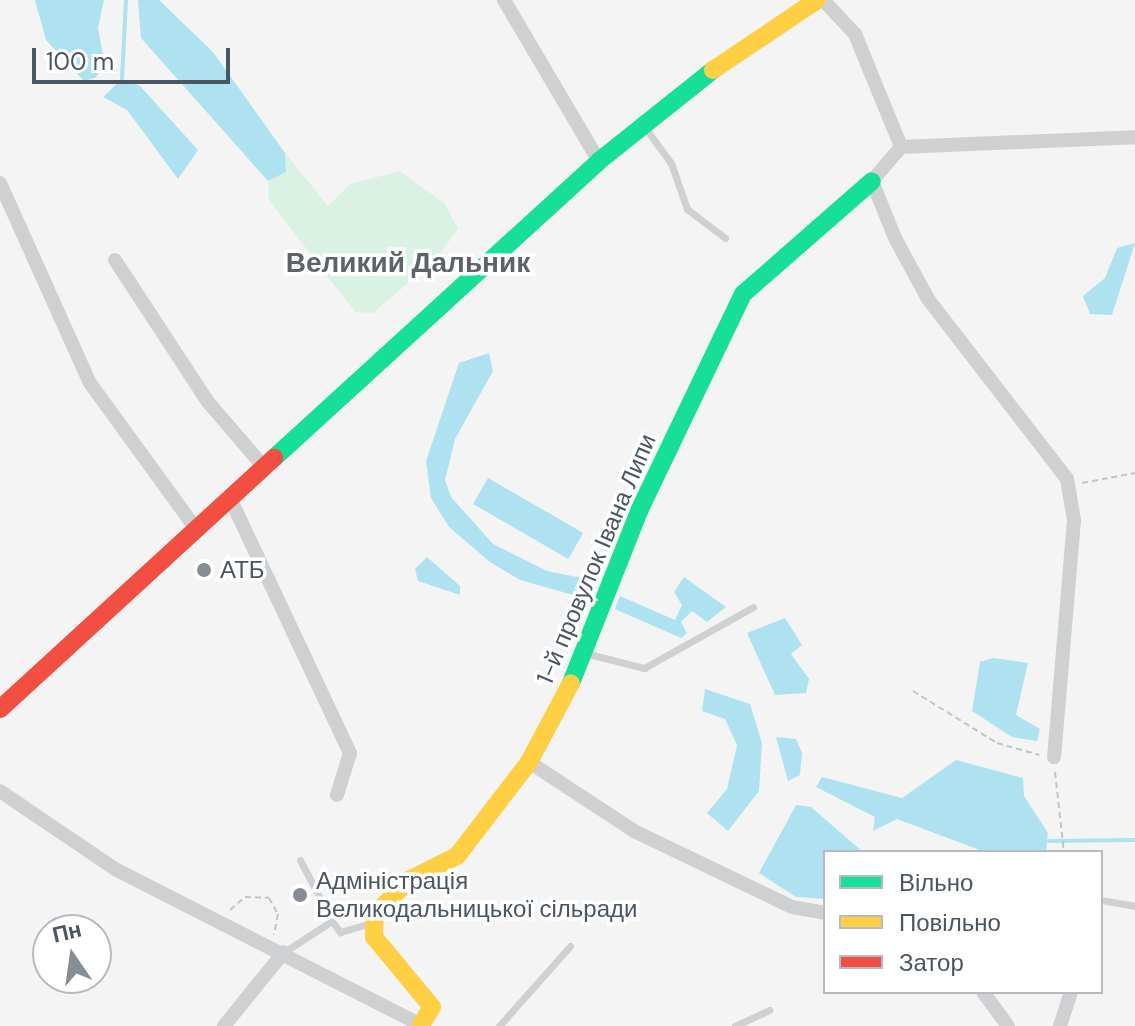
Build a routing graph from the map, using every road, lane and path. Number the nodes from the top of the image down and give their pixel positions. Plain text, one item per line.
1 (504, 0) edge
2 (817, 0) edge
3 (823, 0) edge
4 (642, 124) junction
5 (1135, 137) edge
6 (901, 147) junction
7 (599, 161) junction
8 (872, 181) junction
9 (0, 183) edge
10 (725, 238) dead end
11 (115, 260) dead end
12 (264, 467) junction
13 (1135, 473) edge
14 (1067, 479) junction
15 (230, 498) junction
16 (196, 529) junction
17 (753, 607) dead end
18 (587, 653) junction
19 (913, 691) dead end
20 (0, 709) edge
21 (1054, 757) junction
22 (529, 762) junction
23 (0, 791) edge
24 (337, 795) dead end
25 (1064, 850) edge
26 (300, 860) dead end
27 (1103, 900) edge
28 (1135, 906) edge
29 (823, 913) edge
30 (223, 921) junction
31 (332, 921) junction
32 (371, 923) junction
33 (269, 944) junction
34 (570, 946) dead end
35 (284, 952) junction
36 (984, 994) edge
37 (1070, 994) edge
38 (769, 1010) dead end
39 (422, 1025) edge
40 (224, 1026) edge
41 (499, 1026) edge
42 (735, 1026) edge
43 (1008, 1026) edge
44 (1060, 1026) edge

1 - 7 street
2 - 4 main road
3 - 6 street
4 - 7 main road
4 - 10 lane
5 - 6 street
6 - 8 street, 1-й провулок Івана Липи
7 - 12 main road
8 - 14 street
8 - 18 main road, 1-й провулок Івана Липи
9 - 16 street
11 - 12 street
12 - 15 main road
13 - 14 path
14 - 21 street
15 - 16 main road
15 - 24 street
16 - 20 main road
17 - 18 lane
18 - 22 main road, 1-й провулок Івана Липи
19 - 21 path
21 - 25 path
22 - 29 street
22 - 32 main road, 1-й провулок Івана Липи
23 - 30 street
26 - 31 lane
27 - 28 lane
30 - 33 street
30 - 33 path
31 - 32 lane
31 - 35 lane
32 - 39 main road
33 - 35 street
34 - 41 lane
35 - 39 street
35 - 40 street
36 - 43 street
37 - 44 street
38 - 42 lane

